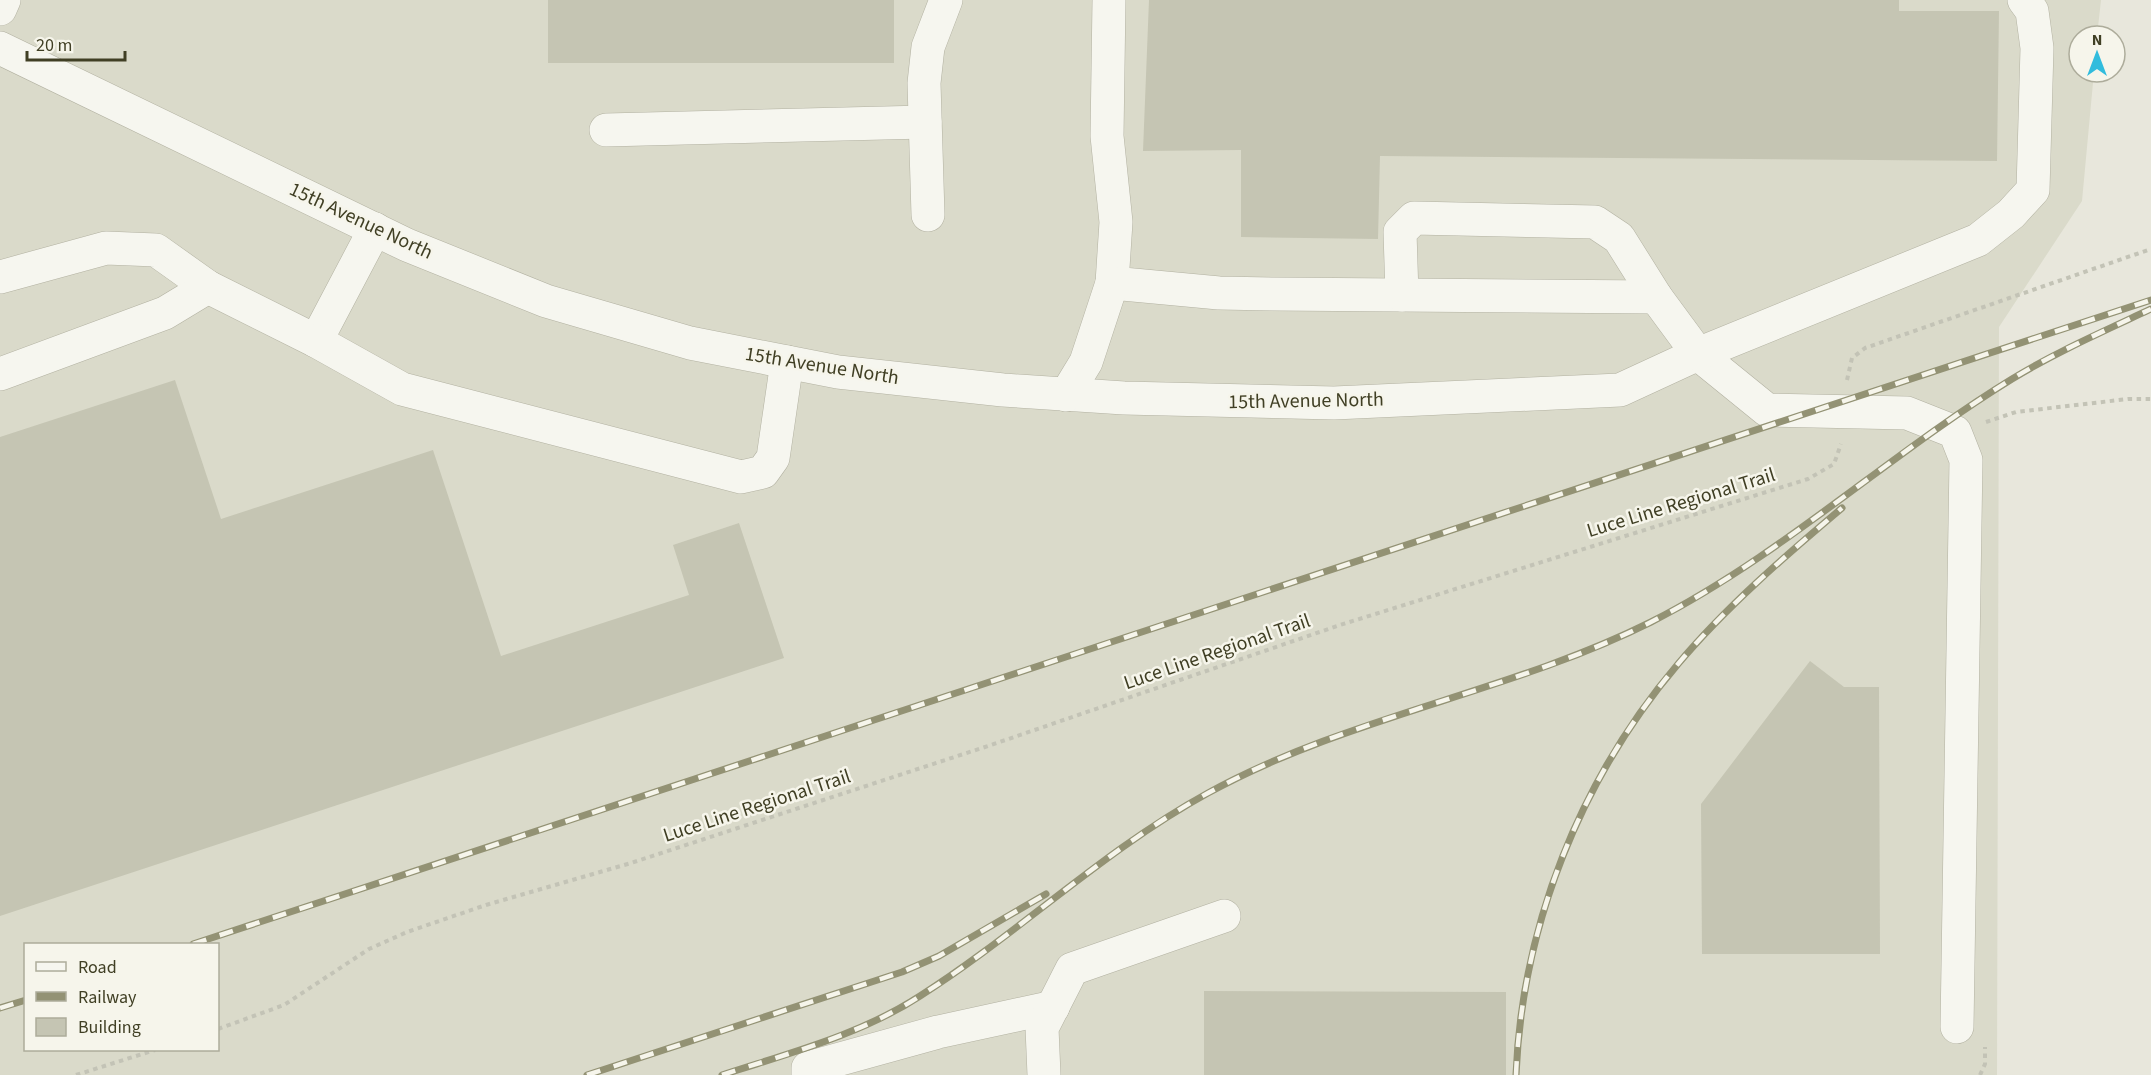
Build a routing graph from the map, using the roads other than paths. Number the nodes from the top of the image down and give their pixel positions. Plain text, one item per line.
1 (4, 0) edge
2 (946, 0) edge
3 (1109, 0) edge
4 (2024, 0) edge
5 (0, 9) edge
6 (0, 48) edge
7 (925, 122) junction
8 (606, 130) dead end
9 (928, 215) dead end
10 (375, 229) junction
11 (0, 277) edge
12 (1112, 283) junction
13 (208, 287) junction
14 (1402, 295) junction
15 (1656, 297) junction
16 (316, 341) junction
17 (1698, 354) junction
18 (787, 362) junction
19 (0, 374) edge
20 (1066, 395) junction
21 (1224, 916) dead end
22 (1053, 1007) junction
23 (1957, 1027) dead end
24 (808, 1075) edge
25 (1044, 1075) edge

1 - 5 street
2 - 7 street
3 - 12 street
4 - 17 street, 15th Avenue North
6 - 10 street, 15th Avenue North
7 - 8 street
7 - 9 street
10 - 16 street
10 - 18 street, 15th Avenue North
11 - 13 street
12 - 14 street
12 - 20 street
13 - 16 street
13 - 19 street
14 - 15 street
14 - 15 street
15 - 17 street
16 - 18 street
17 - 20 street, 15th Avenue North
17 - 23 street
18 - 20 street, 15th Avenue North
21 - 22 street
22 - 24 street
22 - 25 street

